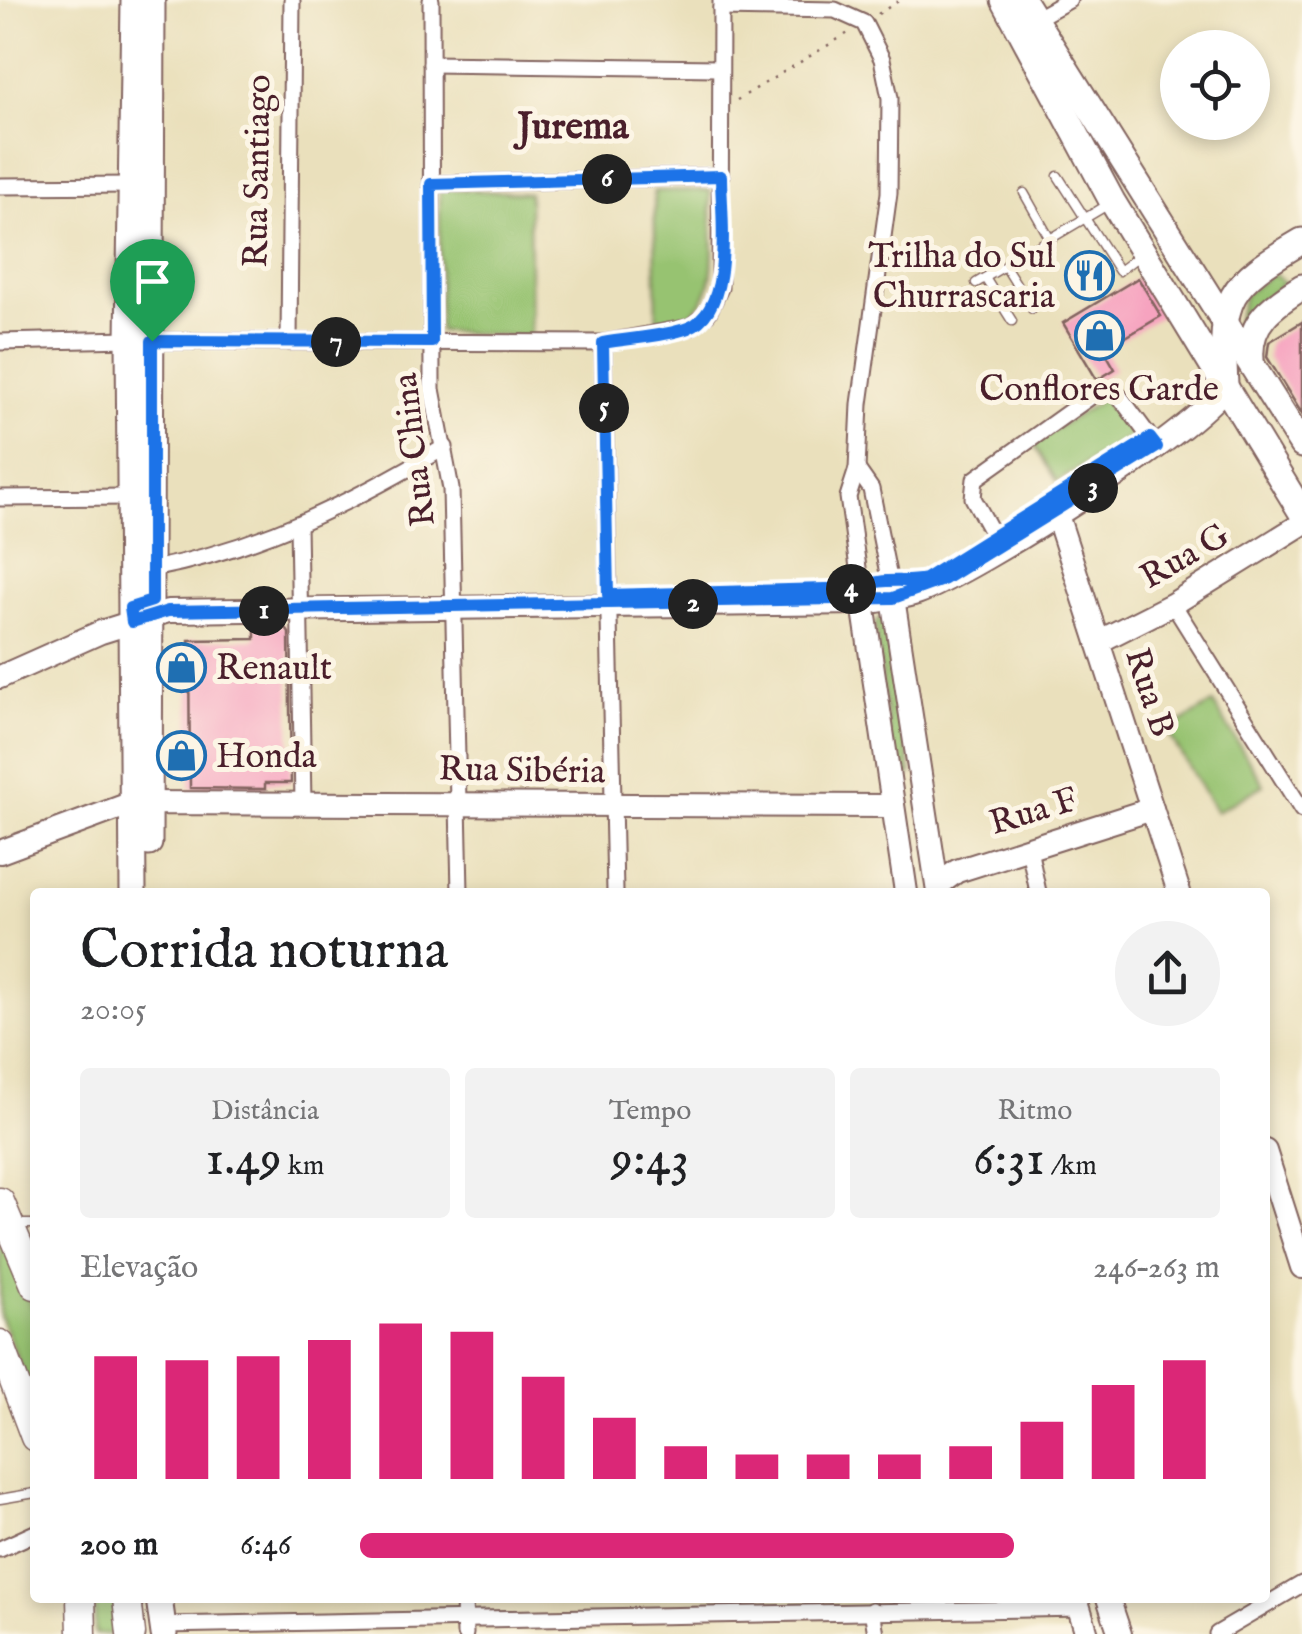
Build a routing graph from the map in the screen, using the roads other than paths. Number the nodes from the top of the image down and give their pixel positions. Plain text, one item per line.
1 (134, 0) edge
2 (152, 0) edge
3 (292, 0) edge
4 (431, 0) edge
5 (1004, 0) edge
6 (1068, 0) edge
7 (721, 4) edge
8 (1028, 10) edge
9 (431, 64) junction
10 (718, 68) junction
11 (1107, 128) junction
12 (1082, 144) junction
13 (721, 176) junction
14 (1058, 176) dead end
15 (431, 184) junction
16 (133, 185) junction
17 (0, 186) edge
18 (1024, 193) dead end
19 (1112, 202) junction
20 (1085, 219) junction
21 (1050, 239) junction
22 (1292, 246) edge
23 (1144, 252) junction
24 (1005, 266) junction
25 (1196, 271) junction
26 (1249, 274) junction
27 (1302, 285) edge
28 (1032, 308) dead end
29 (1224, 318) junction
30 (1012, 321) dead end
31 (141, 340) junction
32 (0, 342) edge
33 (289, 342) junction
34 (432, 342) junction
35 (603, 343) junction
36 (1251, 359) junction
37 (1225, 387) junction
38 (1302, 445) edge
39 (445, 447) junction
40 (1157, 447) junction
41 (857, 469) junction
42 (131, 497) junction
43 (0, 498) edge
44 (1056, 512) junction
45 (1302, 512) edge
46 (1302, 524) edge
47 (298, 526) junction
48 (1000, 547) junction
49 (152, 569) junction
50 (130, 595) junction
51 (893, 598) junction
52 (863, 602) junction
53 (1173, 604) junction
54 (609, 606) junction
55 (456, 609) junction
56 (300, 612) junction
57 (145, 621) junction
58 (102, 632) junction
59 (1098, 642) junction
60 (0, 677) edge
61 (918, 774) junction
62 (142, 803) junction
63 (303, 803) junction
64 (458, 804) junction
65 (613, 806) junction
66 (892, 806) junction
67 (1152, 809) junction
68 (1302, 810) edge
69 (1029, 849) junction
70 (932, 850) junction
71 (0, 852) edge
72 (997, 857) junction
73 (133, 888) edge
74 (149, 888) edge
75 (460, 888) edge
76 (615, 888) edge
77 (905, 888) edge
78 (938, 888) edge
79 (939, 888) edge
80 (1037, 888) edge
81 (1179, 888) edge
82 (1270, 1166) edge
83 (15, 1217) edge
84 (30, 1268) edge
85 (1302, 1268) edge
86 (0, 1344) edge
87 (30, 1424) edge
88 (30, 1494) edge
89 (0, 1499) edge
90 (30, 1535) edge
91 (3, 1542) edge
92 (1302, 1584) edge
93 (82, 1603) edge
94 (128, 1603) edge
95 (159, 1603) edge
96 (619, 1603) edge
97 (1078, 1603) edge
98 (1110, 1603) edge
99 (1269, 1603) edge
100 (1270, 1603) edge
101 (872, 1610) junction
102 (620, 1616) junction
103 (464, 1626) edge
104 (163, 1629) edge
105 (82, 1634) edge
106 (131, 1634) edge
107 (876, 1634) edge
108 (1087, 1634) edge
109 (1120, 1634) edge
110 (1216, 1634) edge

1 - 16 main road
2 - 31 main road
3 - 33 street, Rua Santiago
4 - 9 street, Rua China
5 - 12 main road
6 - 8 street
7 - 10 street
7 - 41 street
8 - 11 main road
9 - 10 street
9 - 15 street, Rua China
10 - 13 street
11 - 12 main road
11 - 25 main road
12 - 19 main road
13 - 15 street
13 - 35 street
14 - 20 lane
15 - 34 street, Rua China
16 - 17 street
16 - 31 main road
18 - 21 lane
19 - 20 lane
19 - 23 main road
20 - 21 lane
20 - 23 lane
21 - 24 lane
22 - 26 main road
22 - 27 main road
23 - 37 main road
24 - 28 lane
24 - 30 lane
25 - 26 main road
25 - 29 main road
26 - 29 main road
27 - 36 main road
29 - 36 main road
29 - 37 main road
31 - 32 street
31 - 33 street
31 - 42 main road
31 - 49 main road
33 - 34 street
34 - 35 street
34 - 39 street, Rua China
35 - 54 street
36 - 38 main road
37 - 40 main road
37 - 45 main road
39 - 47 street
39 - 55 street, Rua China
40 - 44 main road
40 - 48 street
41 - 51 street
41 - 52 street
42 - 43 street
42 - 50 main road
44 - 48 main road
44 - 59 main road, Rua B
46 - 53 main road, Rua G
47 - 49 street
47 - 56 street
48 - 51 main road
49 - 57 main road
50 - 57 main road
50 - 58 main road
51 - 52 main road
51 - 61 main road
52 - 54 main road
52 - 66 main road
53 - 59 main road, Rua G
53 - 68 street
54 - 55 main road
54 - 65 street
55 - 56 main road
55 - 64 street, Rua China
56 - 57 main road
56 - 63 street
57 - 58 main road
57 - 62 main road
58 - 60 main road
59 - 67 main road, Rua B
61 - 66 main road
61 - 70 main road
62 - 63 main road, Rua Sibéria
62 - 71 main road
62 - 73 main road
62 - 74 main road
63 - 64 main road, Rua Sibéria
64 - 65 main road, Rua Sibéria
64 - 75 street, Rua China
65 - 66 main road, Rua Sibéria
65 - 76 street
66 - 70 main road
66 - 77 main road
67 - 69 main road, Rua F
67 - 81 main road, Rua B
69 - 72 main road, Rua F
69 - 80 street
70 - 72 main road
70 - 78 main road
72 - 79 main road, Rua F
82 - 85 main road
83 - 84 highway
86 - 87 highway
88 - 89 lane
90 - 91 street
92 - 100 street
93 - 105 highway
94 - 106 highway
95 - 104 main road
96 - 102 street
97 - 101 street
97 - 108 main road
98 - 109 main road
99 - 110 street
101 - 102 street
101 - 107 street
102 - 103 street
103 - 104 street

